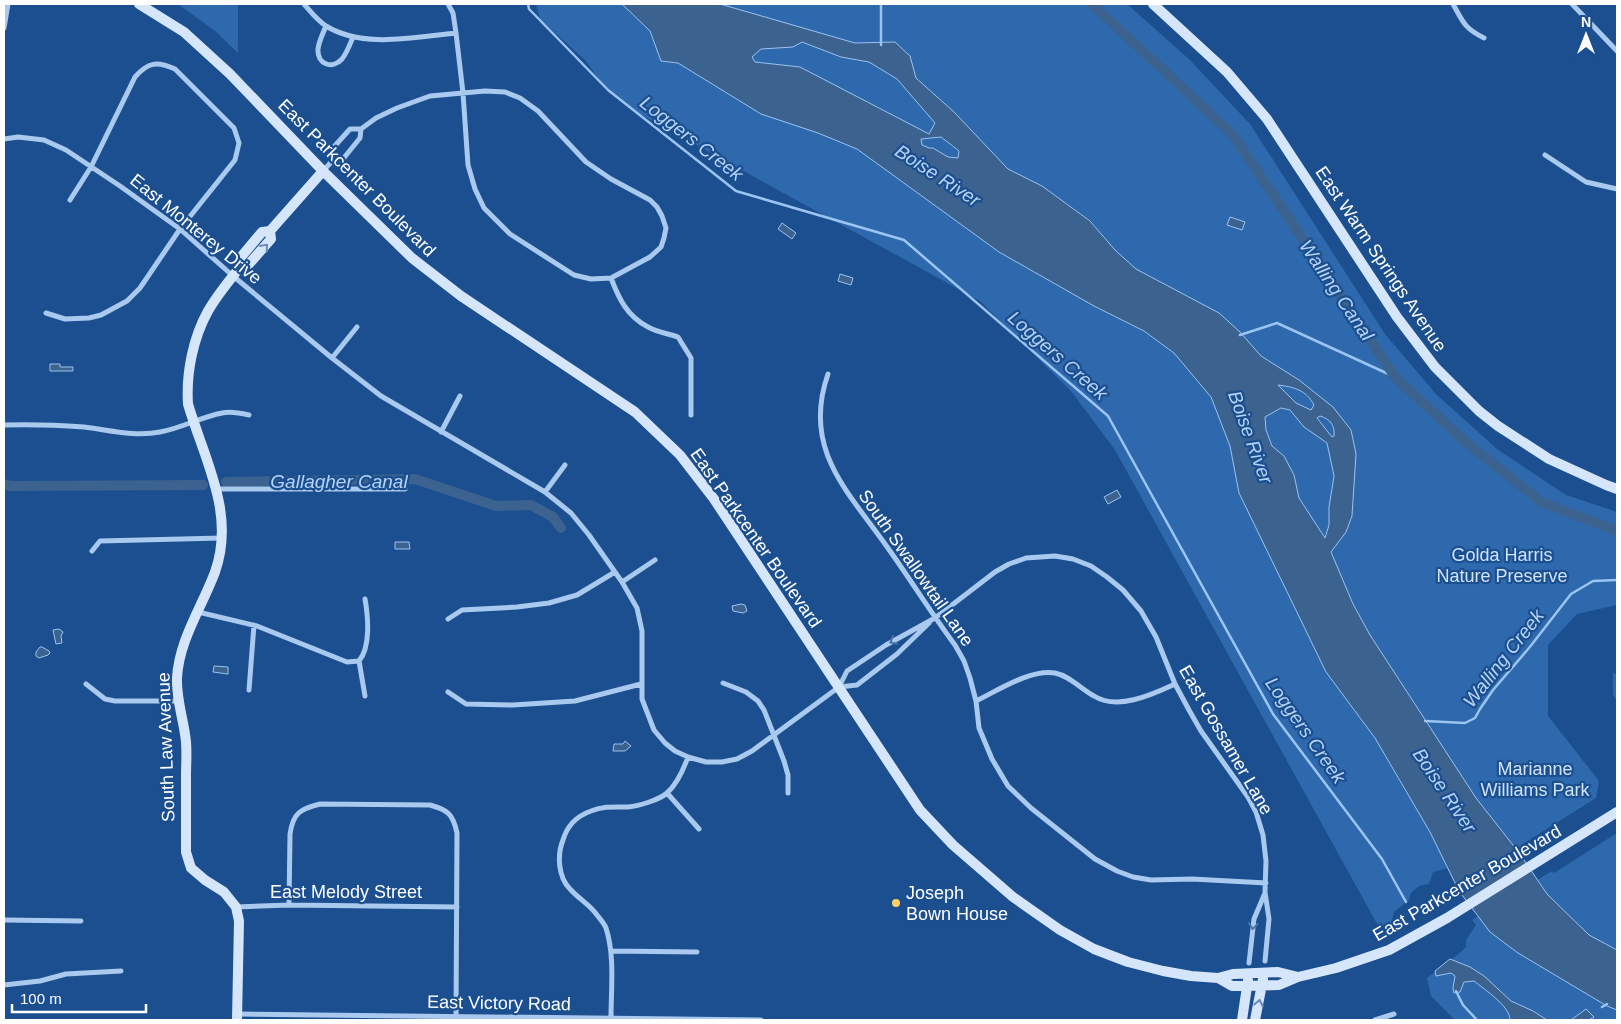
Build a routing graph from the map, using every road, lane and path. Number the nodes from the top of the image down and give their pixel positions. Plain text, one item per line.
1 (8, 4) edge
2 (139, 4) edge
3 (304, 4) edge
4 (448, 4) edge
5 (1153, 4) edge
6 (1453, 4) edge
7 (1572, 4) edge
8 (326, 26) junction
9 (4, 28) edge
10 (456, 33) junction
11 (353, 37) junction
12 (1484, 38) dead end
13 (1617, 51) edge
14 (463, 93) junction
15 (361, 130) junction
16 (4, 139) edge
17 (1545, 155) dead end
18 (334, 160) junction
19 (92, 167) junction
20 (324, 171) junction
21 (1617, 189) edge
22 (70, 200) dead end
23 (180, 229) junction
24 (233, 276) junction
25 (611, 278) junction
26 (46, 313) dead end
27 (357, 327) dead end
28 (332, 358) junction
29 (828, 374) dead end
30 (460, 396) dead end
31 (249, 415) dead end
32 (691, 415) dead end
33 (193, 422) junction
34 (4, 424) edge
35 (441, 432) junction
36 (565, 465) dead end
37 (217, 489) junction
38 (404, 489) dead end
39 (1617, 489) edge
40 (545, 492) junction
41 (222, 538) junction
42 (92, 551) dead end
43 (655, 560) dead end
44 (615, 572) junction
45 (622, 582) junction
46 (364, 599) dead end
47 (198, 612) junction
48 (935, 618) junction
49 (448, 619) dead end
50 (254, 625) junction
51 (359, 661) junction
52 (723, 683) dead end
53 (86, 684) dead end
54 (642, 684) junction
55 (1175, 684) junction
56 (839, 688) junction
57 (249, 690) dead end
58 (448, 692) dead end
59 (365, 696) dead end
60 (178, 701) junction
61 (976, 701) junction
62 (774, 736) junction
63 (688, 757) junction
64 (667, 793) junction
65 (788, 793) dead end
66 (1617, 812) edge
67 (699, 829) dead end
68 (1266, 883) junction
69 (1265, 892) junction
70 (289, 905) junction
71 (236, 907) junction
72 (457, 907) junction
73 (4, 920) edge
74 (81, 921) dead end
75 (611, 950) junction
76 (697, 952) dead end
77 (1265, 961) dead end
78 (1249, 963) dead end
79 (121, 971) dead end
80 (1248, 974) junction
81 (1264, 974) junction
82 (1298, 977) junction
83 (1218, 978) junction
84 (4, 985) edge
85 (1262, 985) junction
86 (1247, 986) junction
87 (1394, 1014) dead end
88 (237, 1017) edge
89 (456, 1017) junction
90 (348, 1018) edge
91 (434, 1018) edge
92 (611, 1018) junction
93 (520, 1019) edge
94 (625, 1019) edge
95 (761, 1020) edge
96 (1242, 1020) edge
97 (1255, 1020) edge
98 (1375, 1020) edge

1 - 9 street
2 - 20 main road, East Parkcenter Boulevard
3 - 8 street
4 - 10 street
5 - 39 main road, East Warm Springs Avenue
6 - 12 street
7 - 13 street
8 - 11 street
8 - 11 street
10 - 11 street
10 - 14 street
14 - 15 street
14 - 25 street
14 - 25 street
15 - 18 street
15 - 18 street
16 - 19 street, East Monterey Drive
17 - 21 street
18 - 20 street
19 - 22 street
19 - 23 street, East Monterey Drive
19 - 23 street
20 - 24 main road, South Law Avenue
20 - 56 main road, East Parkcenter Boulevard
23 - 24 street, East Monterey Drive
23 - 26 street
24 - 28 street, East Monterey Drive
24 - 33 main road, South Law Avenue
25 - 32 street
27 - 28 street
28 - 35 street, East Monterey Drive
29 - 48 street, South Swallowtail Lane
30 - 35 street
31 - 33 street
33 - 34 street
33 - 37 main road, South Law Avenue
35 - 40 street, East Monterey Drive
36 - 40 street
37 - 38 street
37 - 41 main road, South Law Avenue
40 - 44 street, East Monterey Drive
41 - 42 street
41 - 47 main road, South Law Avenue
43 - 45 street
44 - 45 street, East Monterey Drive
44 - 49 street
45 - 54 street, East Monterey Drive
46 - 51 street
47 - 50 street
47 - 60 main road, South Law Avenue
48 - 55 street, East Gossamer Lane
48 - 56 street, East Gossamer Lane
48 -> 56 street, East Gossamer Lane
48 - 61 street, South Swallowtail Lane
50 - 51 street
50 - 57 street
51 - 59 street
52 - 62 street
53 - 60 street
54 - 58 street
54 - 63 street, East Monterey Drive
55 - 61 street
55 - 68 street, East Gossamer Lane
56 - 62 street, East Monterey Drive
56 - 83 main road, East Parkcenter Boulevard
60 - 71 main road, South Law Avenue
61 - 68 street, South Swallowtail Lane
62 - 63 street, East Monterey Drive
62 - 65 street
63 - 64 street
64 - 67 street
64 - 75 street
66 - 82 main road, East Parkcenter Boulevard
68 - 69 street, East Gossamer Lane
69 - 77 street, East Gossamer Lane
69 -> 78 street, East Gossamer Lane
70 - 71 street, East Melody Street
70 - 72 street, East Melody Street
70 - 72 street
71 - 88 main road
72 - 89 street
73 - 74 street
75 - 76 street
75 - 92 street
79 - 84 street
80 - 81 main road, East Parkcenter Boulevard
80 - 83 main road, East Parkcenter Boulevard
80 - 86 main road
81 - 82 main road, East Parkcenter Boulevard
81 - 85 main road
82 - 85 main road, East Parkcenter Boulevard
83 - 86 main road, East Parkcenter Boulevard
85 - 86 main road, East Parkcenter Boulevard
97 -> 85 main road
86 - 96 main road
87 - 98 street
88 - 90 street, East Victory Road
89 - 91 street, East Victory Road
89 - 93 street, East Victory Road
90 - 91 street, East Victory Road
92 - 93 street, East Victory Road
92 - 94 street, East Victory Road
94 - 95 street, East Victory Road

